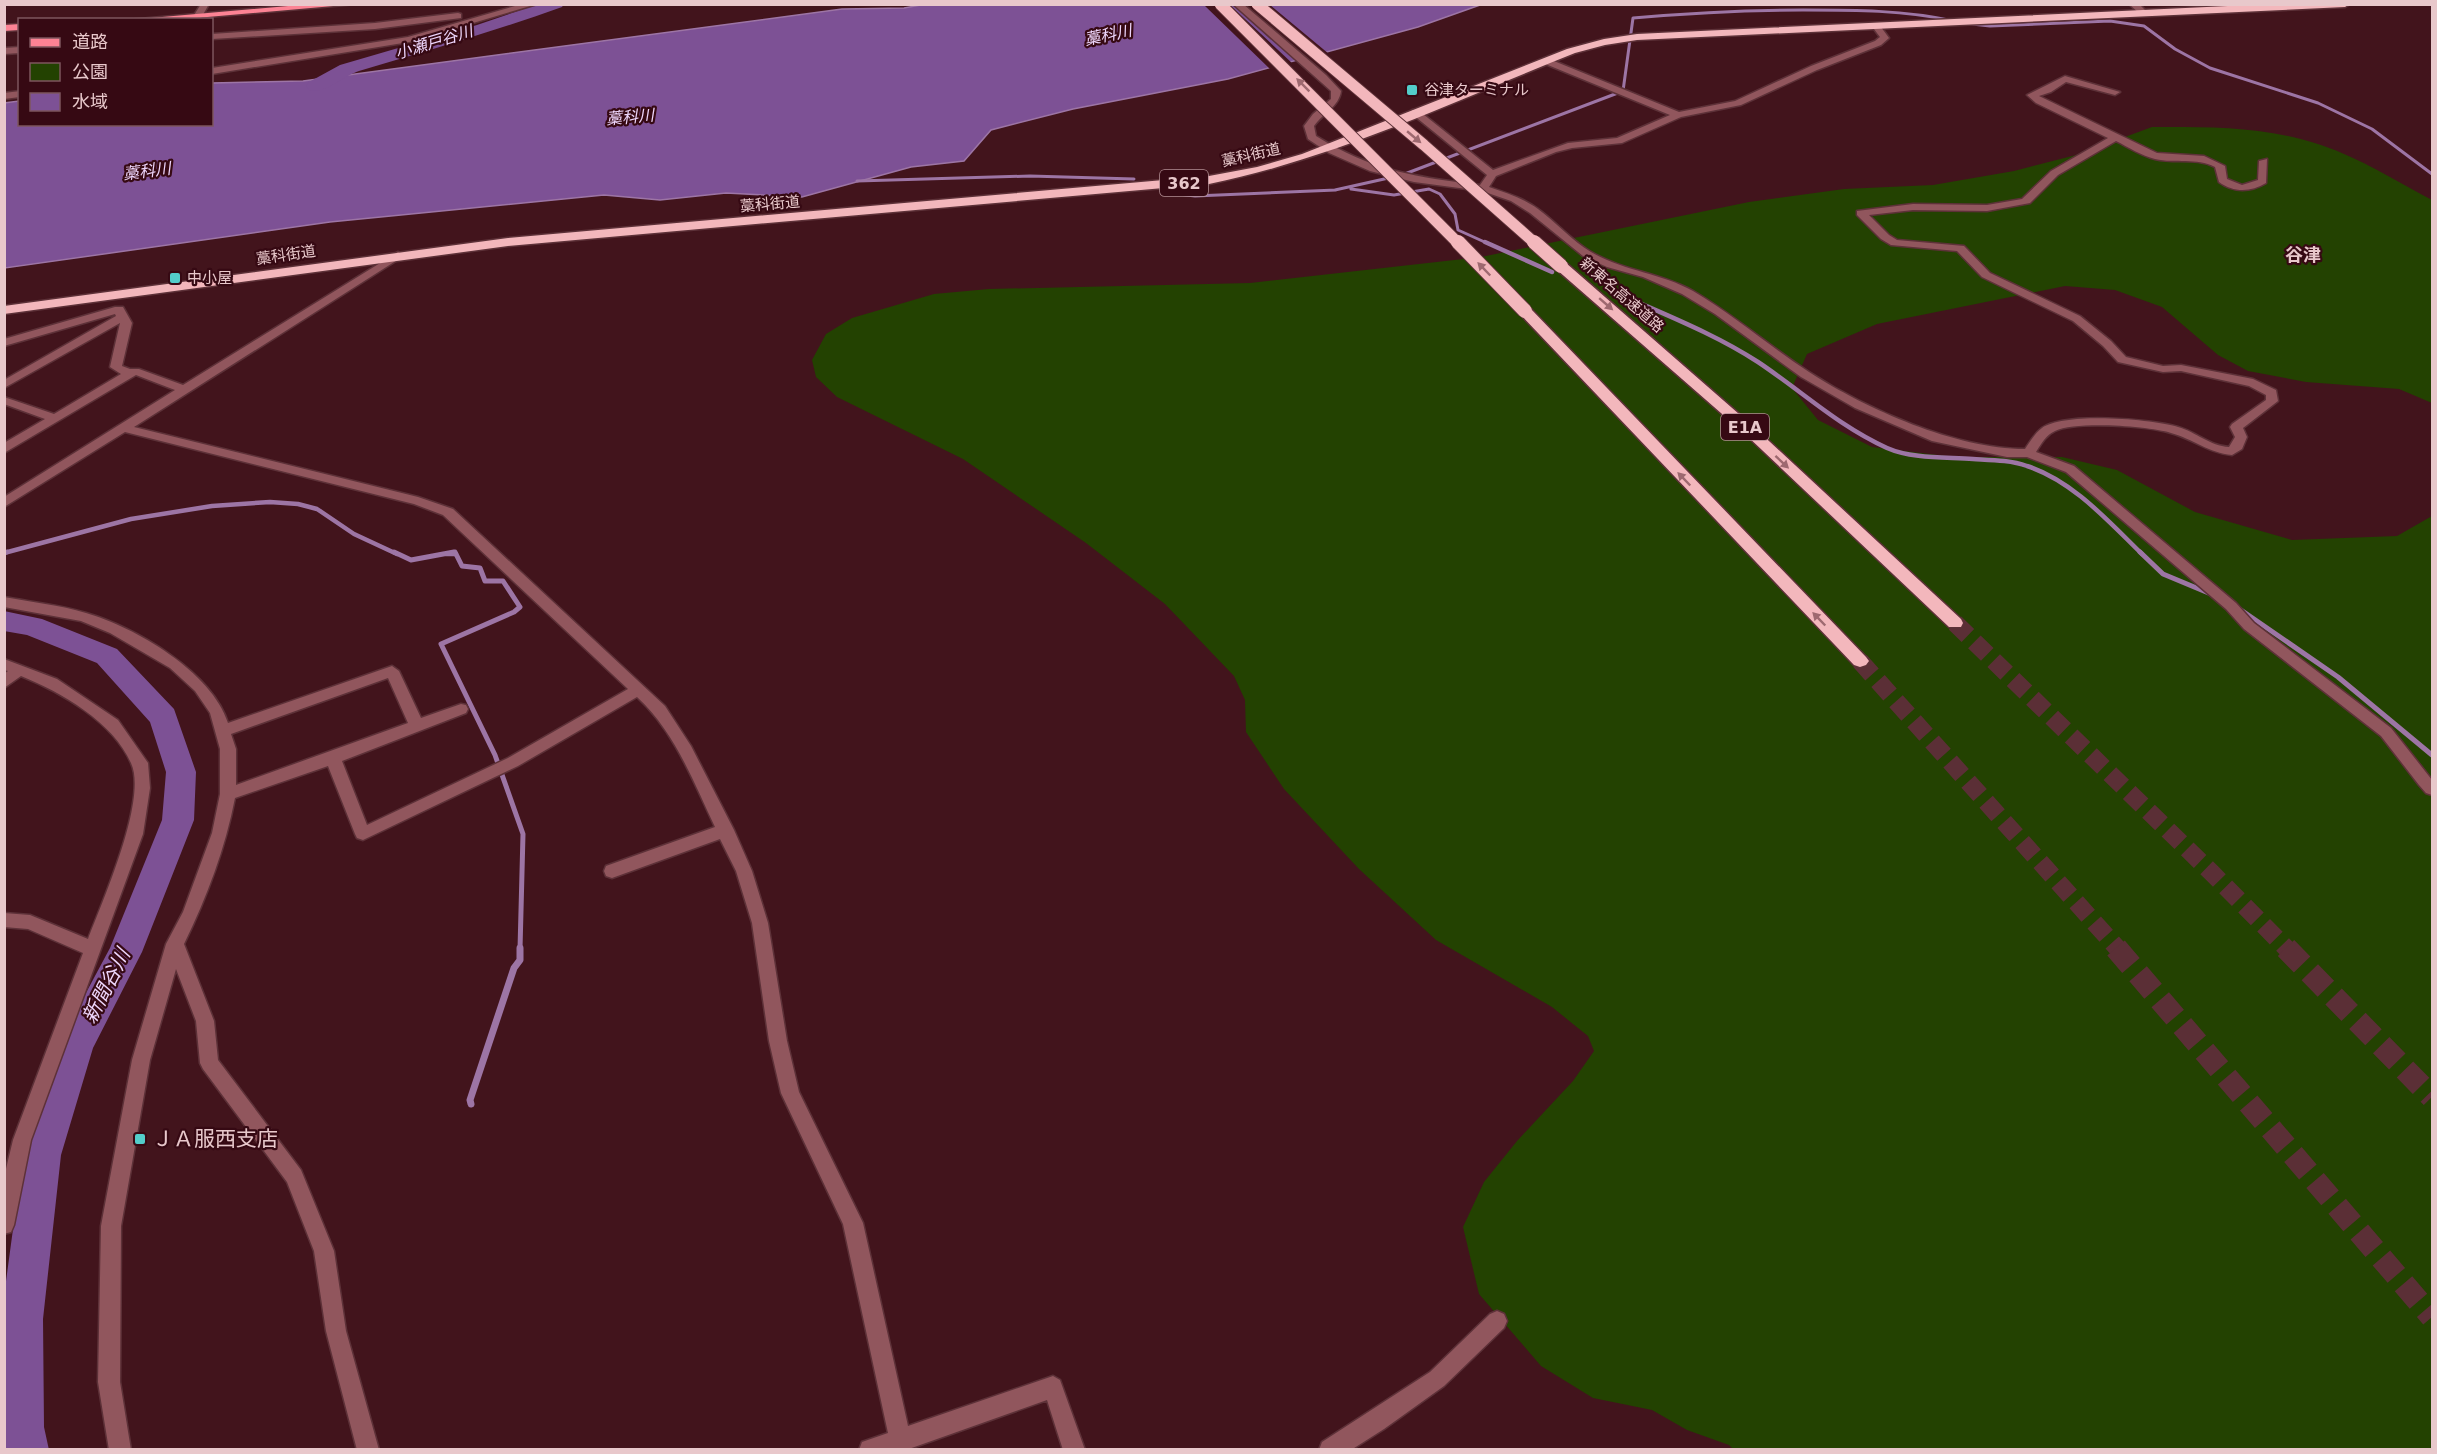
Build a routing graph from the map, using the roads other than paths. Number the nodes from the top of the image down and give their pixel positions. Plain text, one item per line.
1 (206, 4) edge
2 (352, 4) edge
3 (533, 4) edge
4 (1220, 4) edge
5 (1237, 4) edge
6 (1257, 4) edge
7 (2133, 4) edge
8 (2345, 4) edge
9 (2279, 6) edge
10 (2144, 13) junction
11 (458, 16) dead end
12 (196, 17) edge
13 (175, 18) edge
14 (1875, 25) junction
15 (213, 38) edge
16 (1546, 61) junction
17 (213, 71) edge
18 (2115, 92) dead end
19 (1415, 112) junction
20 (1678, 115) junction
21 (2115, 138) junction
22 (1326, 148) junction
23 (2264, 161) dead end
24 (1492, 174) junction
25 (1483, 188) junction
26 (398, 255) junction
27 (110, 295) junction
28 (4, 310) edge
29 (121, 313) junction
30 (4, 343) edge
31 (130, 374) junction
32 (4, 385) edge
33 (186, 390) junction
34 (4, 400) edge
35 (55, 419) junction
36 (124, 429) junction
37 (4, 449) edge
38 (2028, 453) junction
39 (4, 503) edge
40 (4, 602) edge
41 (1954, 623) tunnel mouth
42 (1860, 661) tunnel mouth
43 (12, 667) edge
44 (4, 683) edge
45 (637, 690) junction
46 (461, 709) dead end
47 (417, 726) junction
48 (222, 730) junction
49 (333, 758) junction
50 (2433, 789) edge
51 (228, 794) junction
52 (726, 831) junction
53 (612, 871) dead end
54 (4, 920) edge
55 (175, 944) junction
56 (92, 950) junction
57 (4, 1225) edge
58 (1497, 1321) dead end
59 (900, 1441) junction
60 (120, 1449) edge
61 (368, 1449) edge
62 (870, 1449) edge
63 (1074, 1449) edge
64 (1330, 1449) edge

1 - 12 street
2 - 12 main road
3 - 17 street
42 -> 4 highway, bridge
5 - 22 street
6 -> 41 highway, 新東名高速道路 / E1A, bridge
7 - 10 street
8 - 9 highway, 藁科街道 / 362
9 - 10 highway, 藁科街道 / 362
10 - 14 highway, 藁科街道 / 362
11 - 15 street
12 - 13 main road
14 - 16 highway, 藁科街道 / 362
14 - 20 street
16 - 19 highway, 藁科街道 / 362
16 - 20 street
18 - 21 street
19 - 22 highway, 藁科街道 / 362
19 - 24 street
20 - 24 street
21 - 23 street
21 - 38 street
22 - 25 street
22 - 26 highway, 藁科街道 / 362
24 - 25 street
25 - 38 street
26 - 27 highway, 藁科街道 / 362
26 - 33 street
27 - 28 highway, 藁科街道 / 362
27 - 29 street
29 - 30 street
29 - 31 street
29 - 32 street
31 - 33 street
31 - 35 street
33 - 36 street
34 - 35 street
35 - 37 street
36 - 39 street
36 - 45 street
38 - 50 street
40 - 48 street
43 - 44 street
43 - 56 street
45 - 49 street
45 - 52 street
46 - 47 street
47 - 48 street
47 - 49 street
48 - 51 street
49 - 51 street
51 - 55 street
52 - 53 street
52 - 59 street
54 - 56 street
55 - 60 street
55 - 61 street
56 - 57 street
58 - 64 street
59 - 62 street
59 - 63 street

